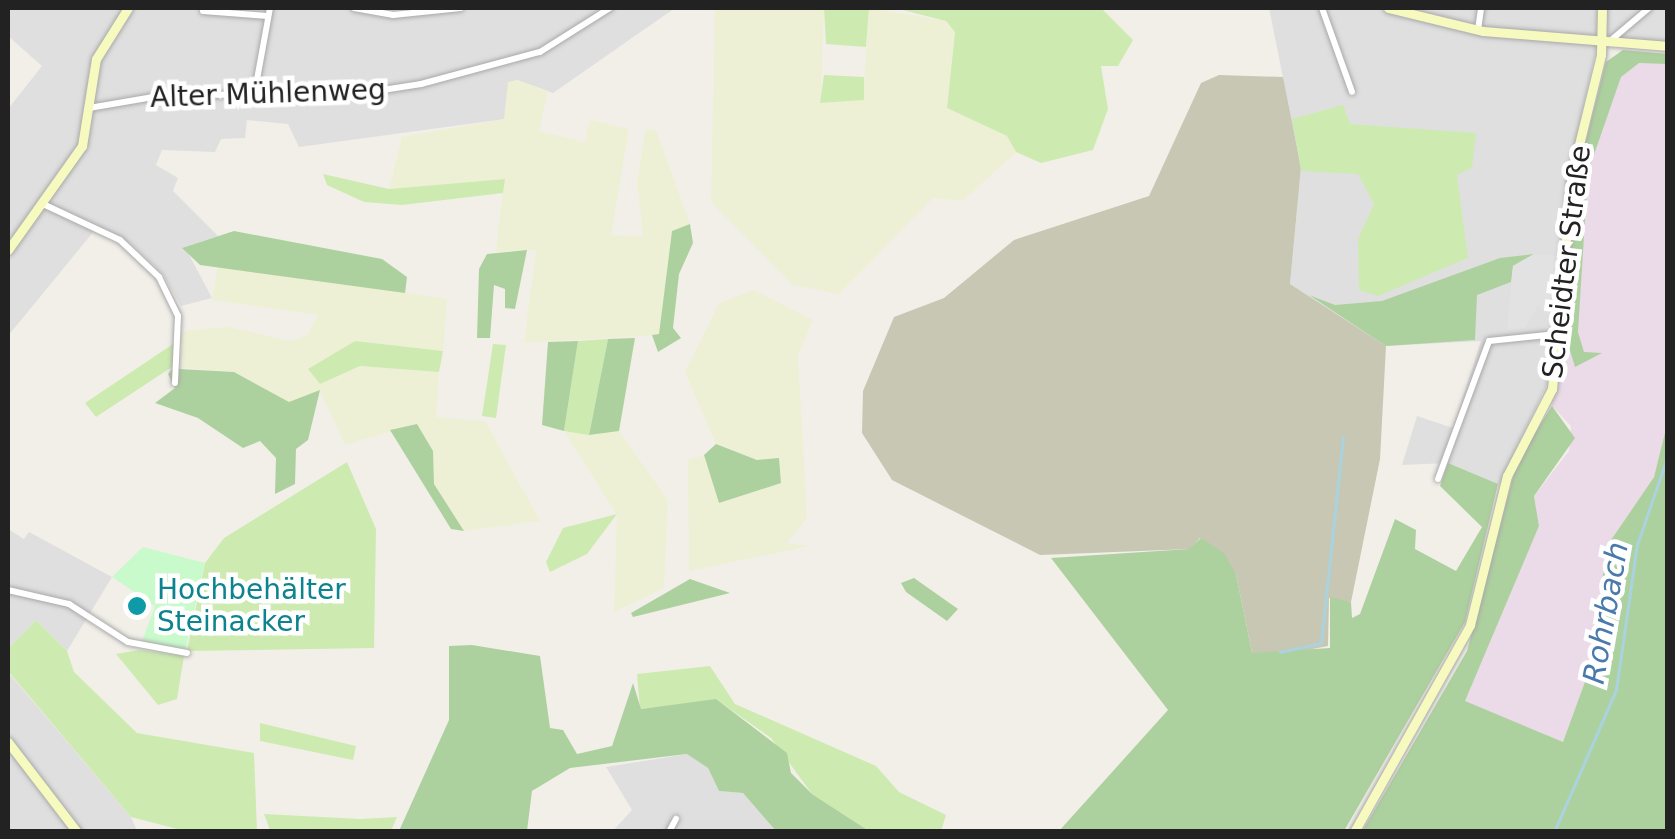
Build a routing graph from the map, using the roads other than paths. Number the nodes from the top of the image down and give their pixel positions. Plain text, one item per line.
1 (128, 8) edge
2 (354, 8) edge
3 (461, 8) edge
4 (610, 8) edge
5 (1393, 8) edge
6 (1481, 8) edge
7 (1602, 8) edge
8 (1650, 8) edge
9 (1324, 10) edge
10 (203, 11) dead end
11 (269, 12) edge
12 (1478, 30) junction
13 (1606, 42) junction
14 (1668, 46) edge
15 (1352, 92) dead end
16 (254, 96) junction
17 (89, 108) junction
18 (43, 204) junction
19 (8, 250) edge
20 (1558, 334) junction
21 (176, 383) dead end
22 (1438, 478) dead end
23 (8, 590) edge
24 (187, 653) dead end
25 (8, 742) edge
26 (676, 818) dead end
27 (77, 832) edge
28 (669, 832) edge
29 (1354, 832) edge

1 - 17 main road
2 - 3 street
4 - 16 street, Alter Mühlenweg
5 - 12 main road
6 - 12 street
7 - 13 main road, Scheidter Straße
8 - 13 street
9 - 15 street
10 - 11 street
11 - 16 street
12 - 13 main road
13 - 14 main road
13 - 20 main road, Scheidter Straße
16 - 17 street, Alter Mühlenweg
17 - 18 main road
18 - 19 main road
18 - 21 street
20 - 22 street
20 - 29 main road, Scheidter Straße
23 - 24 street
25 - 27 main road
26 - 28 street

